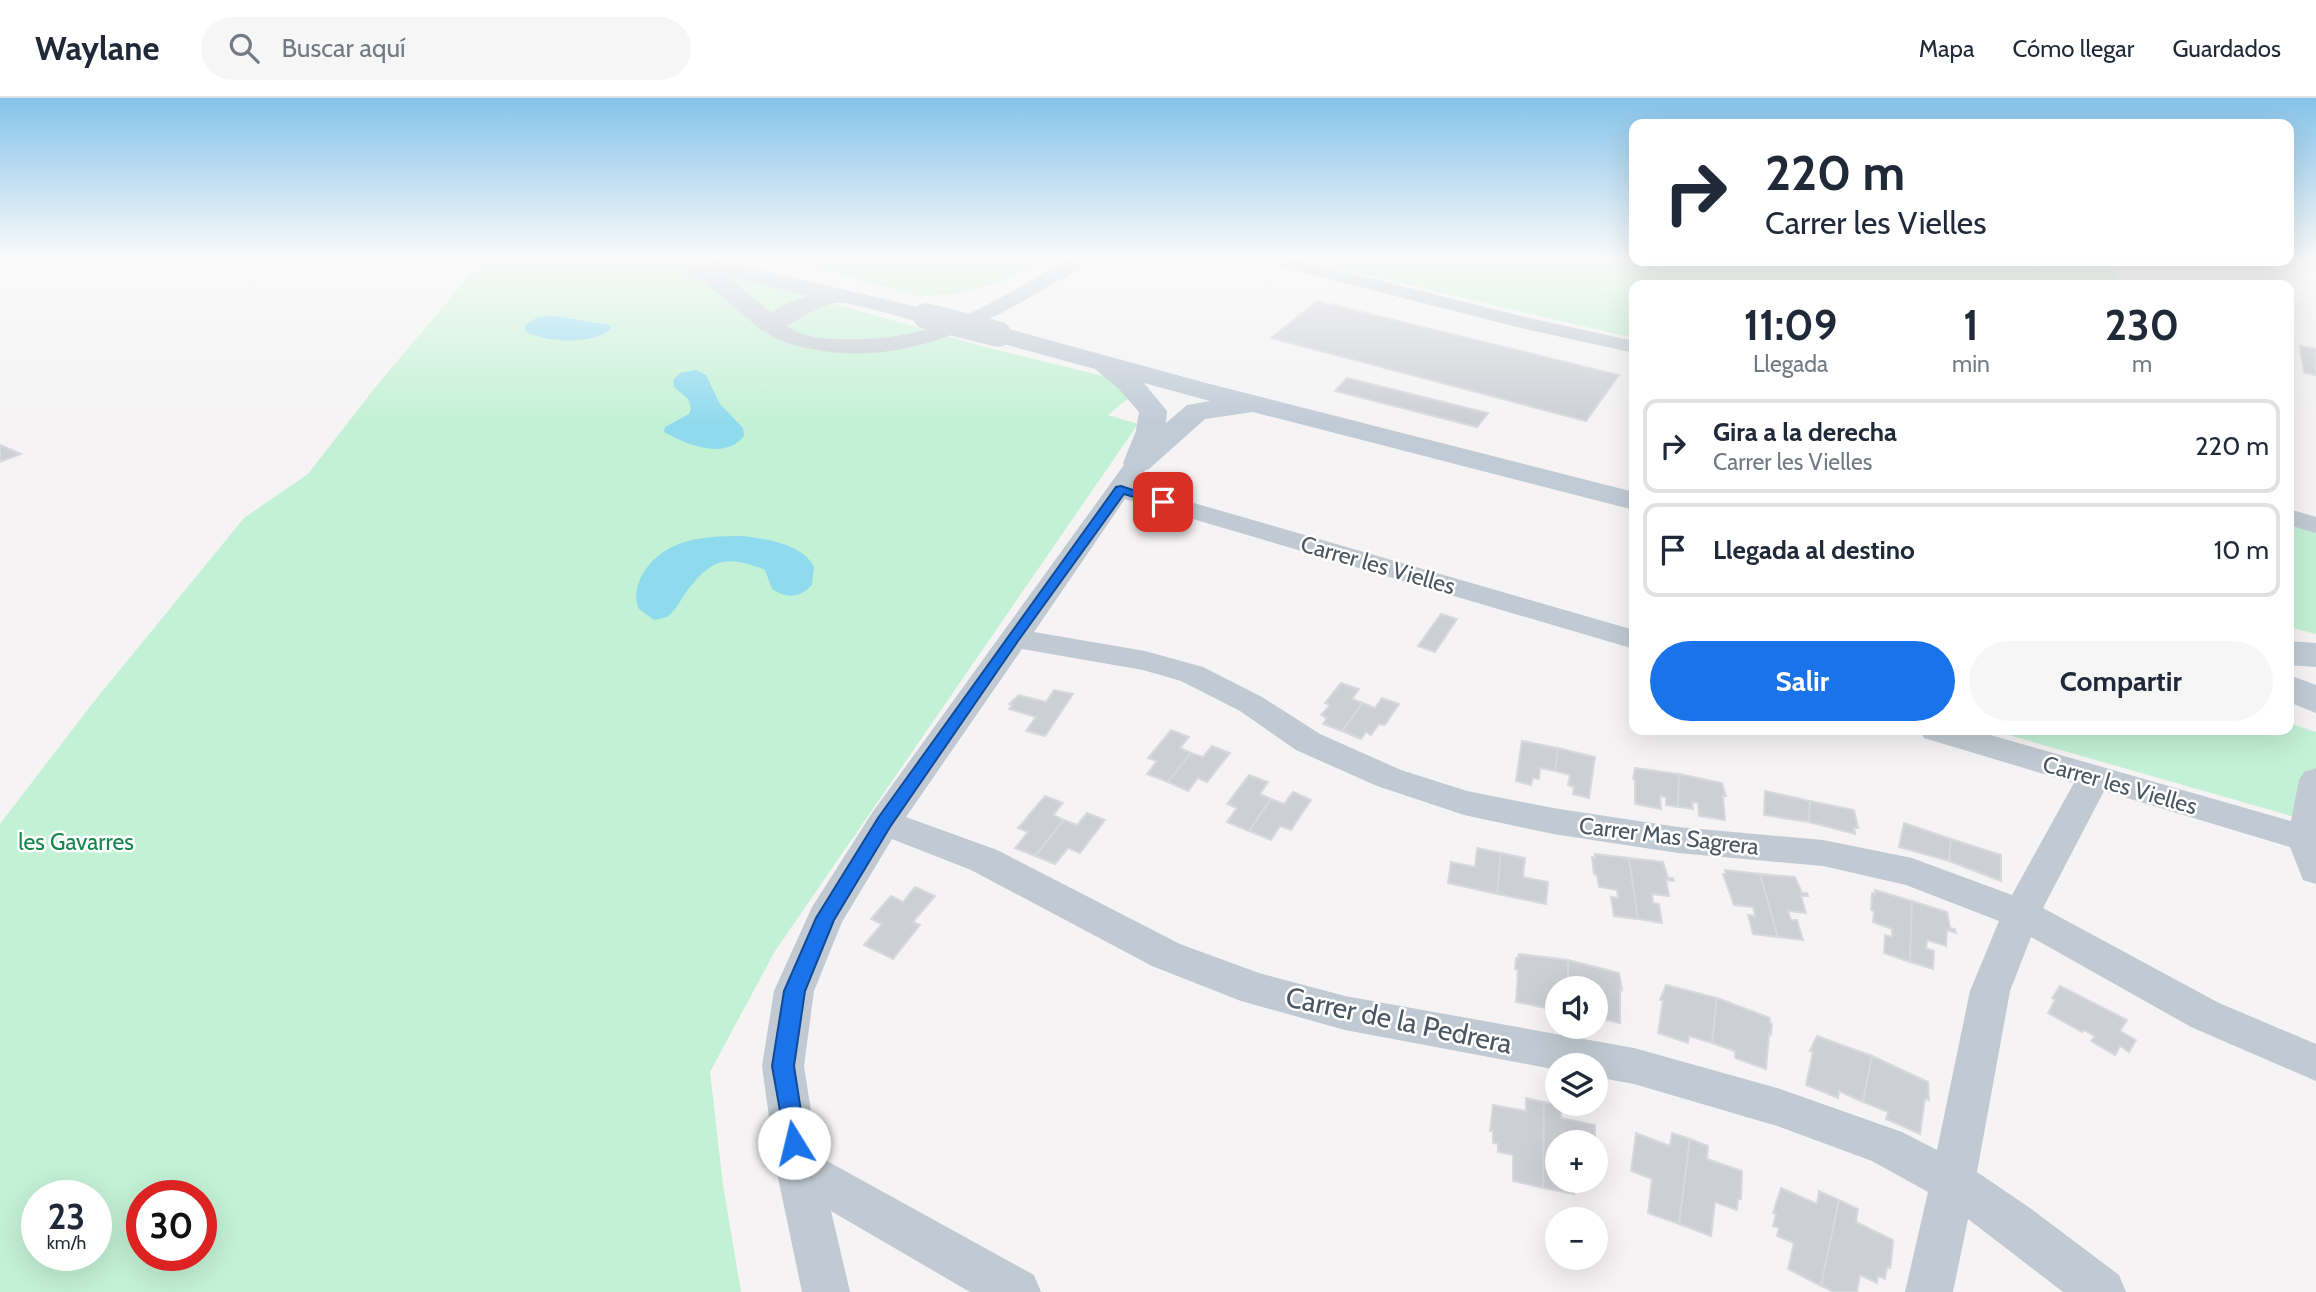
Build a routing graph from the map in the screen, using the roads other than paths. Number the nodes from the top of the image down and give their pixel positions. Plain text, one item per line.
1 (754, 312) edge
2 (789, 312) edge
3 (908, 312) edge
4 (987, 312) edge
5 (1480, 312) edge
6 (770, 325) junction
7 (1629, 346) edge
8 (1097, 362) junction
9 (1196, 400) junction
10 (1153, 411) junction
11 (1129, 476) junction
12 (1629, 501) edge
13 (2294, 518) edge
14 (2316, 525) edge
15 (1013, 638) junction
16 (1629, 638) edge
17 (2294, 653) edge
18 (2316, 655) edge
19 (2294, 689) edge
20 (2316, 700) edge
21 (1952, 735) edge
22 (2094, 777) junction
23 (2316, 780) edge
24 (884, 822) junction
25 (2311, 854) edge
26 (2021, 914) junction
27 (2316, 1063) edge
28 (798, 1168) junction
29 (1953, 1182) junction
30 (826, 1292) edge
31 (1017, 1292) edge
32 (1929, 1292) edge
33 (2102, 1292) edge

1 - 6 street
2 - 6 street
3 - 8 street, bridge
4 - 6 street
5 - 7 street
8 - 9 street
8 - 10 street
9 - 10 street
9 - 11 street
9 - 12 street
10 - 11 street
11 - 15 street
11 - 16 street, Carrer les Vielles
13 - 14 street
15 - 24 street
15 - 26 street, Carrer Mas Sagrera
17 - 18 street
19 - 20 street
21 - 22 street, Carrer les Vielles
22 - 25 street, Carrer les Vielles
22 - 26 street
23 - 25 street
24 - 28 street
24 - 29 street, Carrer de la Pedrera
26 - 27 street, Carrer Mas Sagrera
26 - 29 street
28 - 30 street
28 - 31 street
29 - 32 street
29 - 33 street, Carrer de la Pedrera

